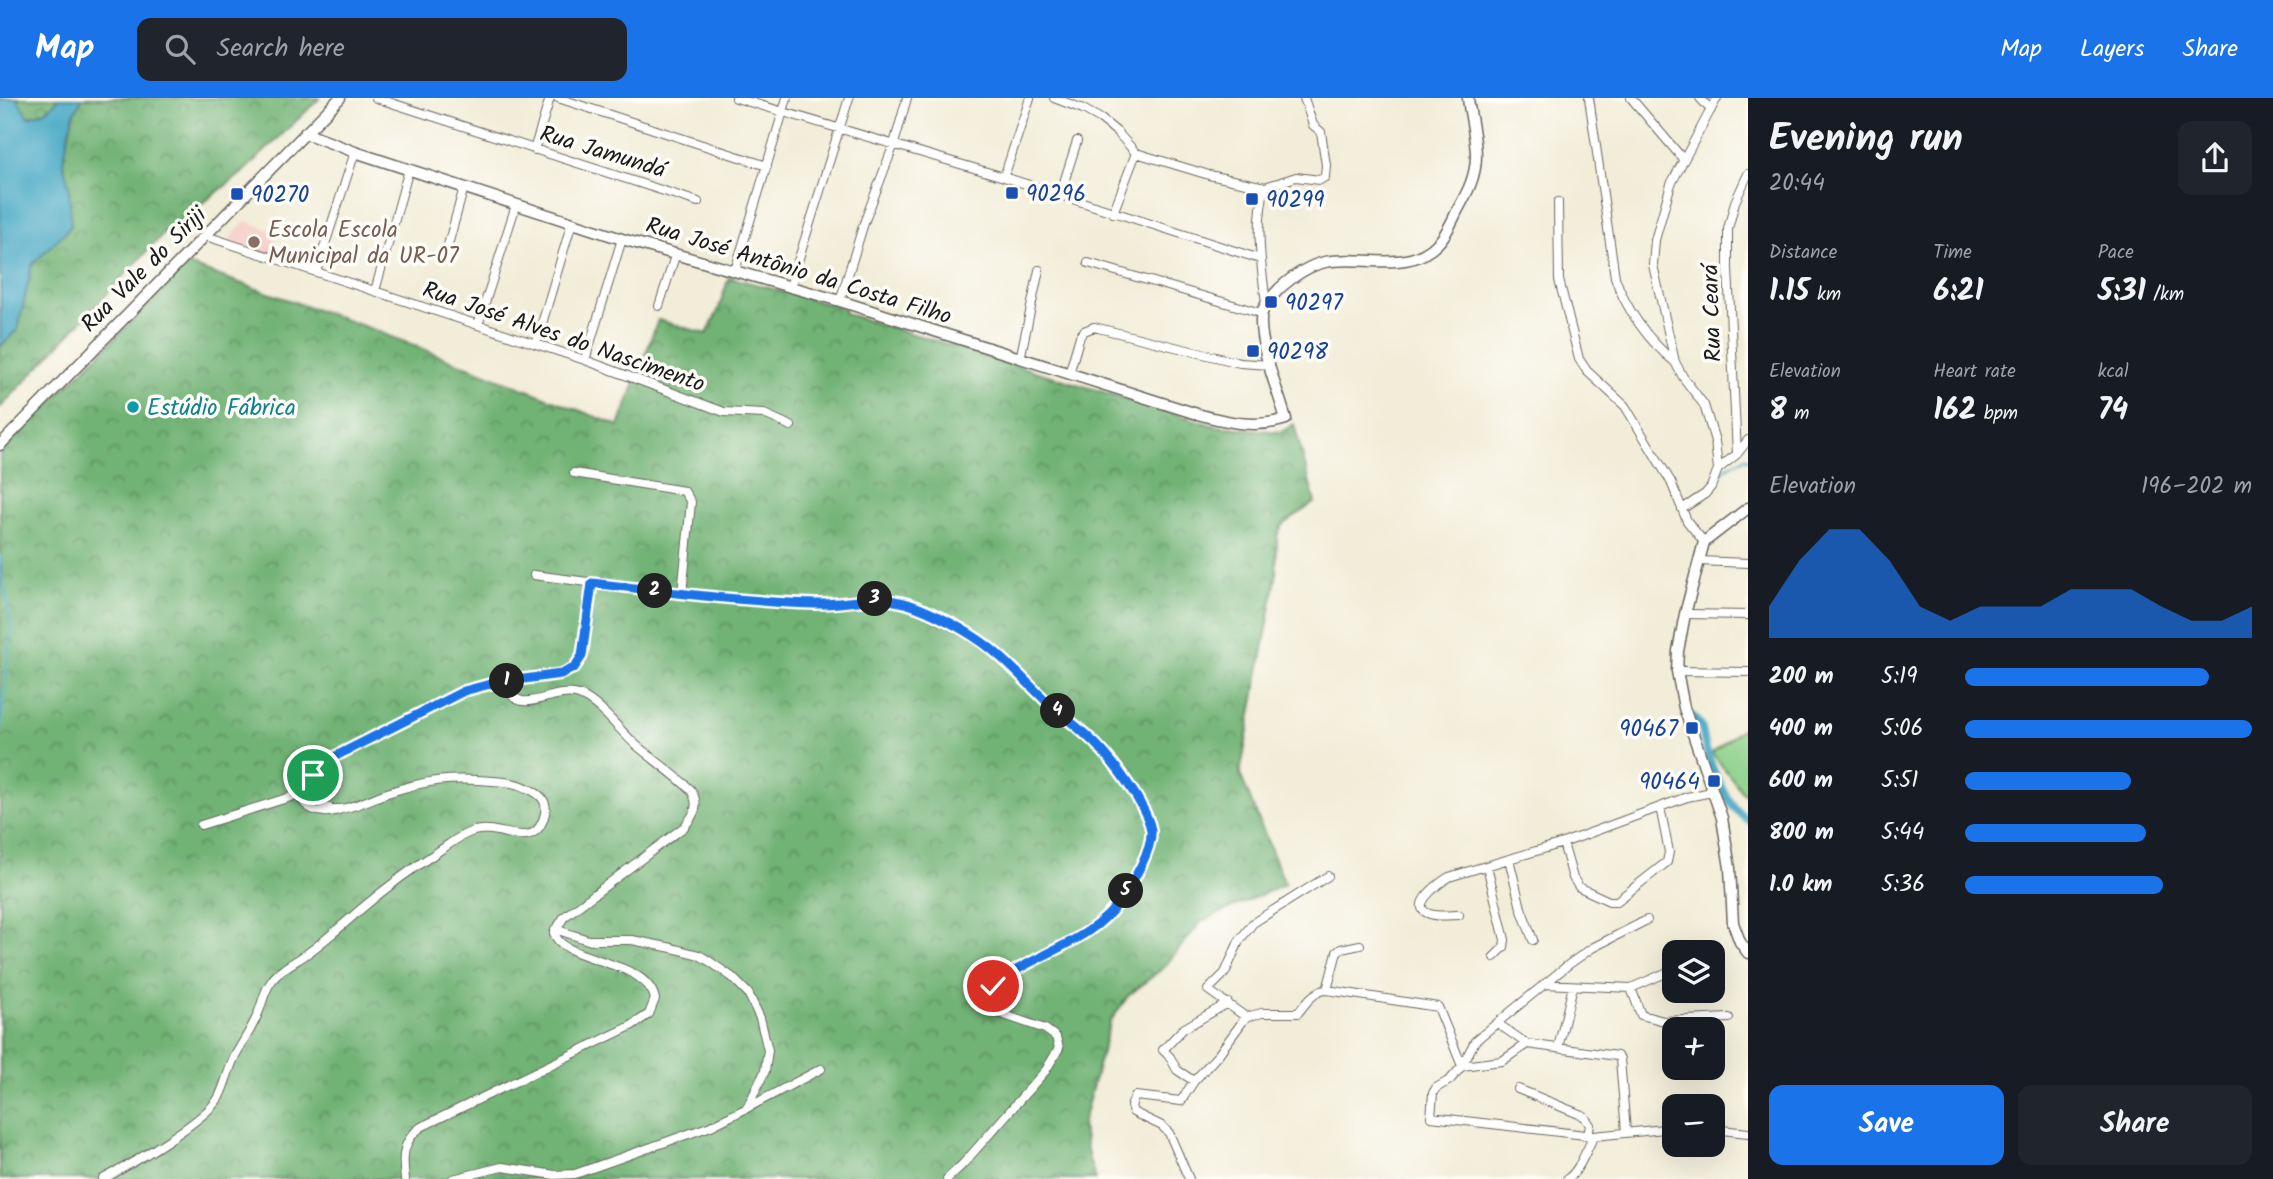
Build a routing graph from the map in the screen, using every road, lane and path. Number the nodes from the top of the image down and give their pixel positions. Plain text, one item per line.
1 (340, 98) edge
2 (376, 98) edge
3 (413, 98) edge
4 (550, 98) edge
5 (558, 98) edge
6 (736, 98) edge
7 (787, 98) edge
8 (849, 98) edge
9 (907, 98) edge
10 (1030, 98) edge
11 (1054, 98) edge
12 (1304, 98) edge
13 (1468, 98) edge
14 (1589, 98) edge
15 (1631, 98) edge
16 (1700, 98) edge
17 (1717, 98) edge
18 (410, 109) junction
19 (1711, 110) junction
20 (783, 112) junction
21 (841, 129) junction
22 (305, 133) junction
23 (1077, 141) dead end
24 (894, 144) junction
25 (534, 150) junction
26 (355, 152) junction
27 (1136, 153) junction
28 (1683, 159) junction
29 (767, 166) junction
30 (409, 169) junction
31 (1748, 174) edge
32 (1004, 177) junction
33 (464, 187) junction
34 (1265, 187) junction
35 (1060, 195) junction
36 (698, 202) dead end
37 (1558, 202) dead end
38 (516, 205) junction
39 (1113, 213) junction
40 (572, 222) junction
41 (206, 236) junction
42 (622, 239) junction
43 (448, 245) dead end
44 (675, 256) junction
45 (1259, 259) junction
46 (1088, 263) dead end
47 (1039, 270) dead end
48 (735, 271) junction
49 (316, 272) junction
50 (790, 287) junction
51 (375, 291) junction
52 (841, 302) junction
53 (659, 306) dead end
54 (1264, 308) junction
55 (478, 325) junction
56 (536, 344) junction
57 (1020, 359) junction
58 (585, 360) junction
59 (1675, 362) junction
60 (1270, 365) junction
61 (1069, 374) junction
62 (791, 426) dead end
63 (1748, 440) edge
64 (0, 445) edge
65 (1737, 454) junction
66 (1717, 469) junction
67 (574, 473) dead end
68 (1682, 509) junction
69 (1748, 509) edge
70 (1704, 542) junction
71 (1698, 561) junction
72 (1748, 563) edge
73 (534, 575) dead end
74 (592, 583) junction
75 (682, 594) junction
76 (1685, 614) junction
77 (1748, 615) edge
78 (1677, 671) junction
79 (1748, 672) edge
80 (503, 682) junction
81 (320, 764) junction
82 (1712, 792) junction
83 (300, 794) junction
84 (1660, 807) junction
85 (339, 810) junction
86 (201, 825) dead end
87 (1563, 843) junction
88 (1509, 859) junction
89 (1487, 866) junction
90 (1328, 876) dead end
91 (1459, 915) dead end
92 (1647, 920) dead end
93 (555, 929) junction
94 (1533, 940) dead end
95 (1360, 945) dead end
96 (1748, 953) edge
97 (1494, 957) dead end
98 (1662, 975) edge
99 (1544, 984) junction
100 (1573, 986) junction
101 (1631, 988) junction
102 (1327, 990) junction
103 (1227, 1003) junction
104 (1246, 1017) junction
105 (1729, 1018) dead end
106 (1497, 1023) junction
107 (1527, 1044) junction
108 (1558, 1048) junction
109 (1462, 1066) junction
110 (821, 1069) dead end
111 (1194, 1082) junction
112 (1518, 1089) dead end
113 (747, 1108) junction
114 (1662, 1129) edge
115 (1725, 1130) edge
116 (1626, 1132) junction
117 (1748, 1133) edge
118 (1591, 1136) junction
119 (103, 1179) edge
120 (405, 1179) edge
121 (453, 1179) edge
122 (947, 1179) edge
123 (1189, 1179) edge
124 (1567, 1179) edge

1 - 22 street, Rua Vale do Siriji
2 - 18 street, Rua Jamundá
3 - 18 street
4 - 25 street
5 - 29 street
6 - 20 street
7 - 20 street
8 - 21 street
9 - 24 street
10 - 32 street
11 - 27 street
12 - 34 street
13 - 54 street
14 - 59 street
15 - 28 street
16 - 19 street
17 - 19 street
18 - 25 street, Rua Jamundá
19 - 28 street
20 - 21 street
20 - 29 street
21 - 24 street
21 - 50 street
22 - 26 street, Rua José Antônio da Costa Filho
22 - 41 street, Rua Vale do Siriji
23 - 35 street
24 - 32 street
24 - 52 street
25 - 36 street, Rua Jamundá
26 - 30 street, Rua José Antônio da Costa Filho
26 - 49 street
27 - 34 street
27 - 39 street
28 - 59 street
29 - 48 street
30 - 33 street, Rua José Antônio da Costa Filho
30 - 51 street
31 - 65 street, Rua Ceará
32 - 35 street
33 - 38 street, Rua José Antônio da Costa Filho
33 - 43 street
34 - 45 street
35 - 39 street
37 - 68 street
38 - 40 street, Rua José Antônio da Costa Filho
38 - 55 street
39 - 45 street
40 - 42 street, Rua José Antônio da Costa Filho
40 - 56 street
41 - 49 street, Rua José Alves do Nascimento
41 - 64 street, Rua Vale do Siriji
42 - 44 street, Rua José Antônio da Costa Filho
42 - 58 street
44 - 48 street, Rua José Antônio da Costa Filho
44 - 53 street
45 - 54 street
46 - 54 street
47 - 57 street
48 - 50 street, Rua José Antônio da Costa Filho
49 - 51 street, Rua José Alves do Nascimento
50 - 52 street, Rua José Antônio da Costa Filho
51 - 55 street, Rua José Alves do Nascimento
52 - 57 street, Rua José Antônio da Costa Filho
54 - 60 street
55 - 56 street, Rua José Alves do Nascimento
56 - 58 street, Rua José Alves do Nascimento
57 - 61 street, Rua José Antônio da Costa Filho
58 - 62 street, Rua José Alves do Nascimento
59 - 66 street
60 - 61 street
60 - 61 street, Rua José Antônio da Costa Filho
63 - 65 street
65 - 66 street
66 - 68 street
67 - 75 street
68 - 70 street
69 - 70 street
70 - 71 street
71 - 72 street
71 - 76 street
73 - 74 street
74 - 75 street
74 - 80 street
75 - 122 street
76 - 77 street
76 - 78 street
78 - 79 street
78 - 82 street
80 - 81 street
80 - 93 street
81 - 83 street
81 - 85 street
82 - 84 street
82 - 96 street
83 - 85 street
83 - 86 street
84 - 87 street
84 - 87 street
85 - 119 street
87 - 88 street
88 - 89 street
88 - 94 street
89 - 91 street
89 - 97 street
90 - 103 street
92 - 99 street
93 - 113 street
93 - 120 street
95 - 102 street
98 - 101 street
99 - 100 street
99 - 106 street
100 - 101 street
100 - 108 street
101 - 105 street
102 - 104 street
102 - 109 street
103 - 104 street
103 - 111 street
104 - 111 street
106 - 107 street
106 - 109 street
107 - 108 street
107 - 109 street
108 - 116 street
109 - 118 street
110 - 113 street
111 - 123 street
112 - 118 street
113 - 121 street
114 - 116 street
115 - 117 street
116 - 118 street
118 - 124 street

